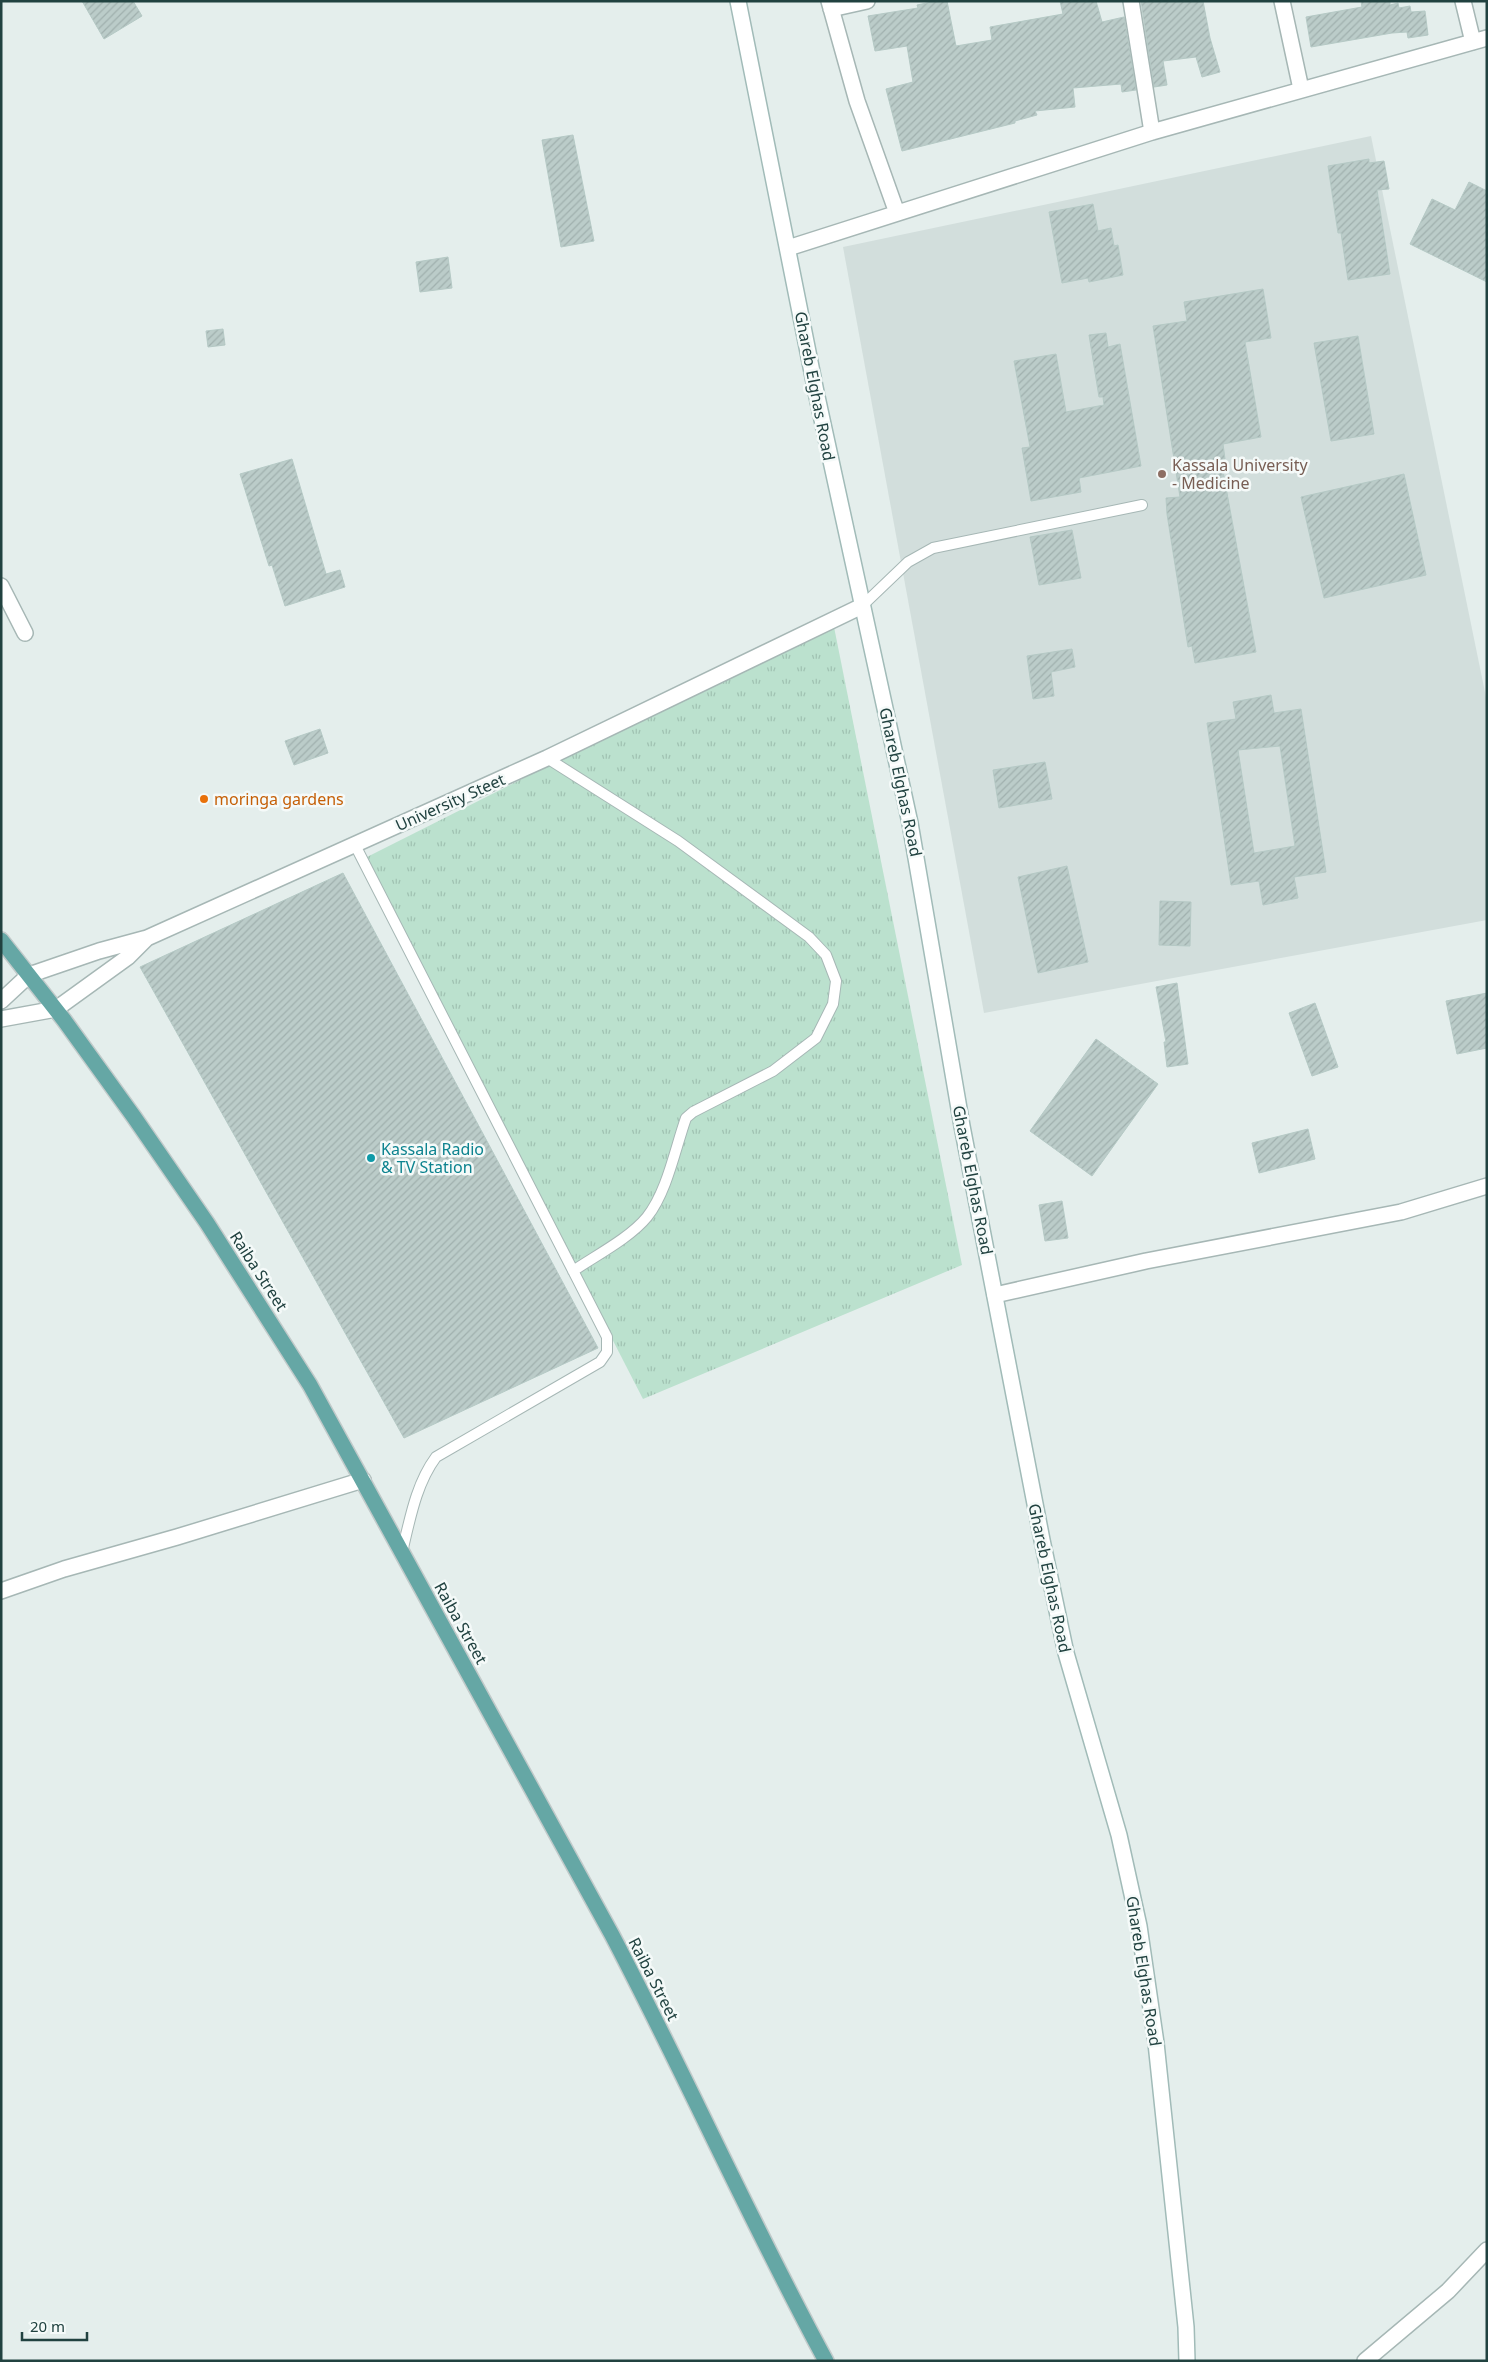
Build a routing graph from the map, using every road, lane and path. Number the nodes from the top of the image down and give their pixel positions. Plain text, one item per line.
1 (738, 1) edge
2 (866, 1) edge
3 (1131, 1) edge
4 (1282, 1) edge
5 (1463, 1) edge
6 (830, 5) edge
7 (1480, 40) edge
8 (1301, 89) junction
9 (1152, 132) junction
10 (897, 213) junction
11 (788, 248) junction
12 (1142, 505) dead end
13 (1, 586) edge
14 (862, 606) junction
15 (25, 633) dead end
16 (547, 758) junction
17 (355, 845) junction
18 (147, 938) junction
19 (1, 940) edge
20 (29, 974) junction
21 (1, 1001) edge
22 (56, 1009) junction
23 (1, 1019) edge
24 (1487, 1186) edge
25 (573, 1271) junction
26 (996, 1295) junction
27 (363, 1480) junction
28 (402, 1552) junction
29 (1, 1591) edge
30 (1487, 2250) edge
31 (826, 2361) edge
32 (1187, 2361) edge
33 (1366, 2361) edge

1 - 11 street, Ghareb Elghas Road
2 - 6 street
3 - 9 street
4 - 8 street
5 - 7 street
6 - 10 street
7 - 8 street
8 - 9 street
9 - 10 street
10 - 11 street
11 - 14 street, Ghareb Elghas Road
12 - 14 lane
13 - 15 street
14 - 16 street, University Steet
14 - 26 street, Ghareb Elghas Road
16 - 17 street, University Steet
16 - 25 lane
17 - 18 street, University Steet
17 - 25 lane
18 - 20 street, University Steet
18 - 22 street
19 - 20 main road, Raiba Street
20 - 21 street
20 - 22 main road, Raiba Street
22 - 23 street
22 - 27 main road, Raiba Street
24 - 26 street
25 - 28 lane
26 - 32 street, Ghareb Elghas Road
27 - 28 main road, Raiba Street
27 - 29 street
28 - 31 main road, Raiba Street
30 - 33 street

